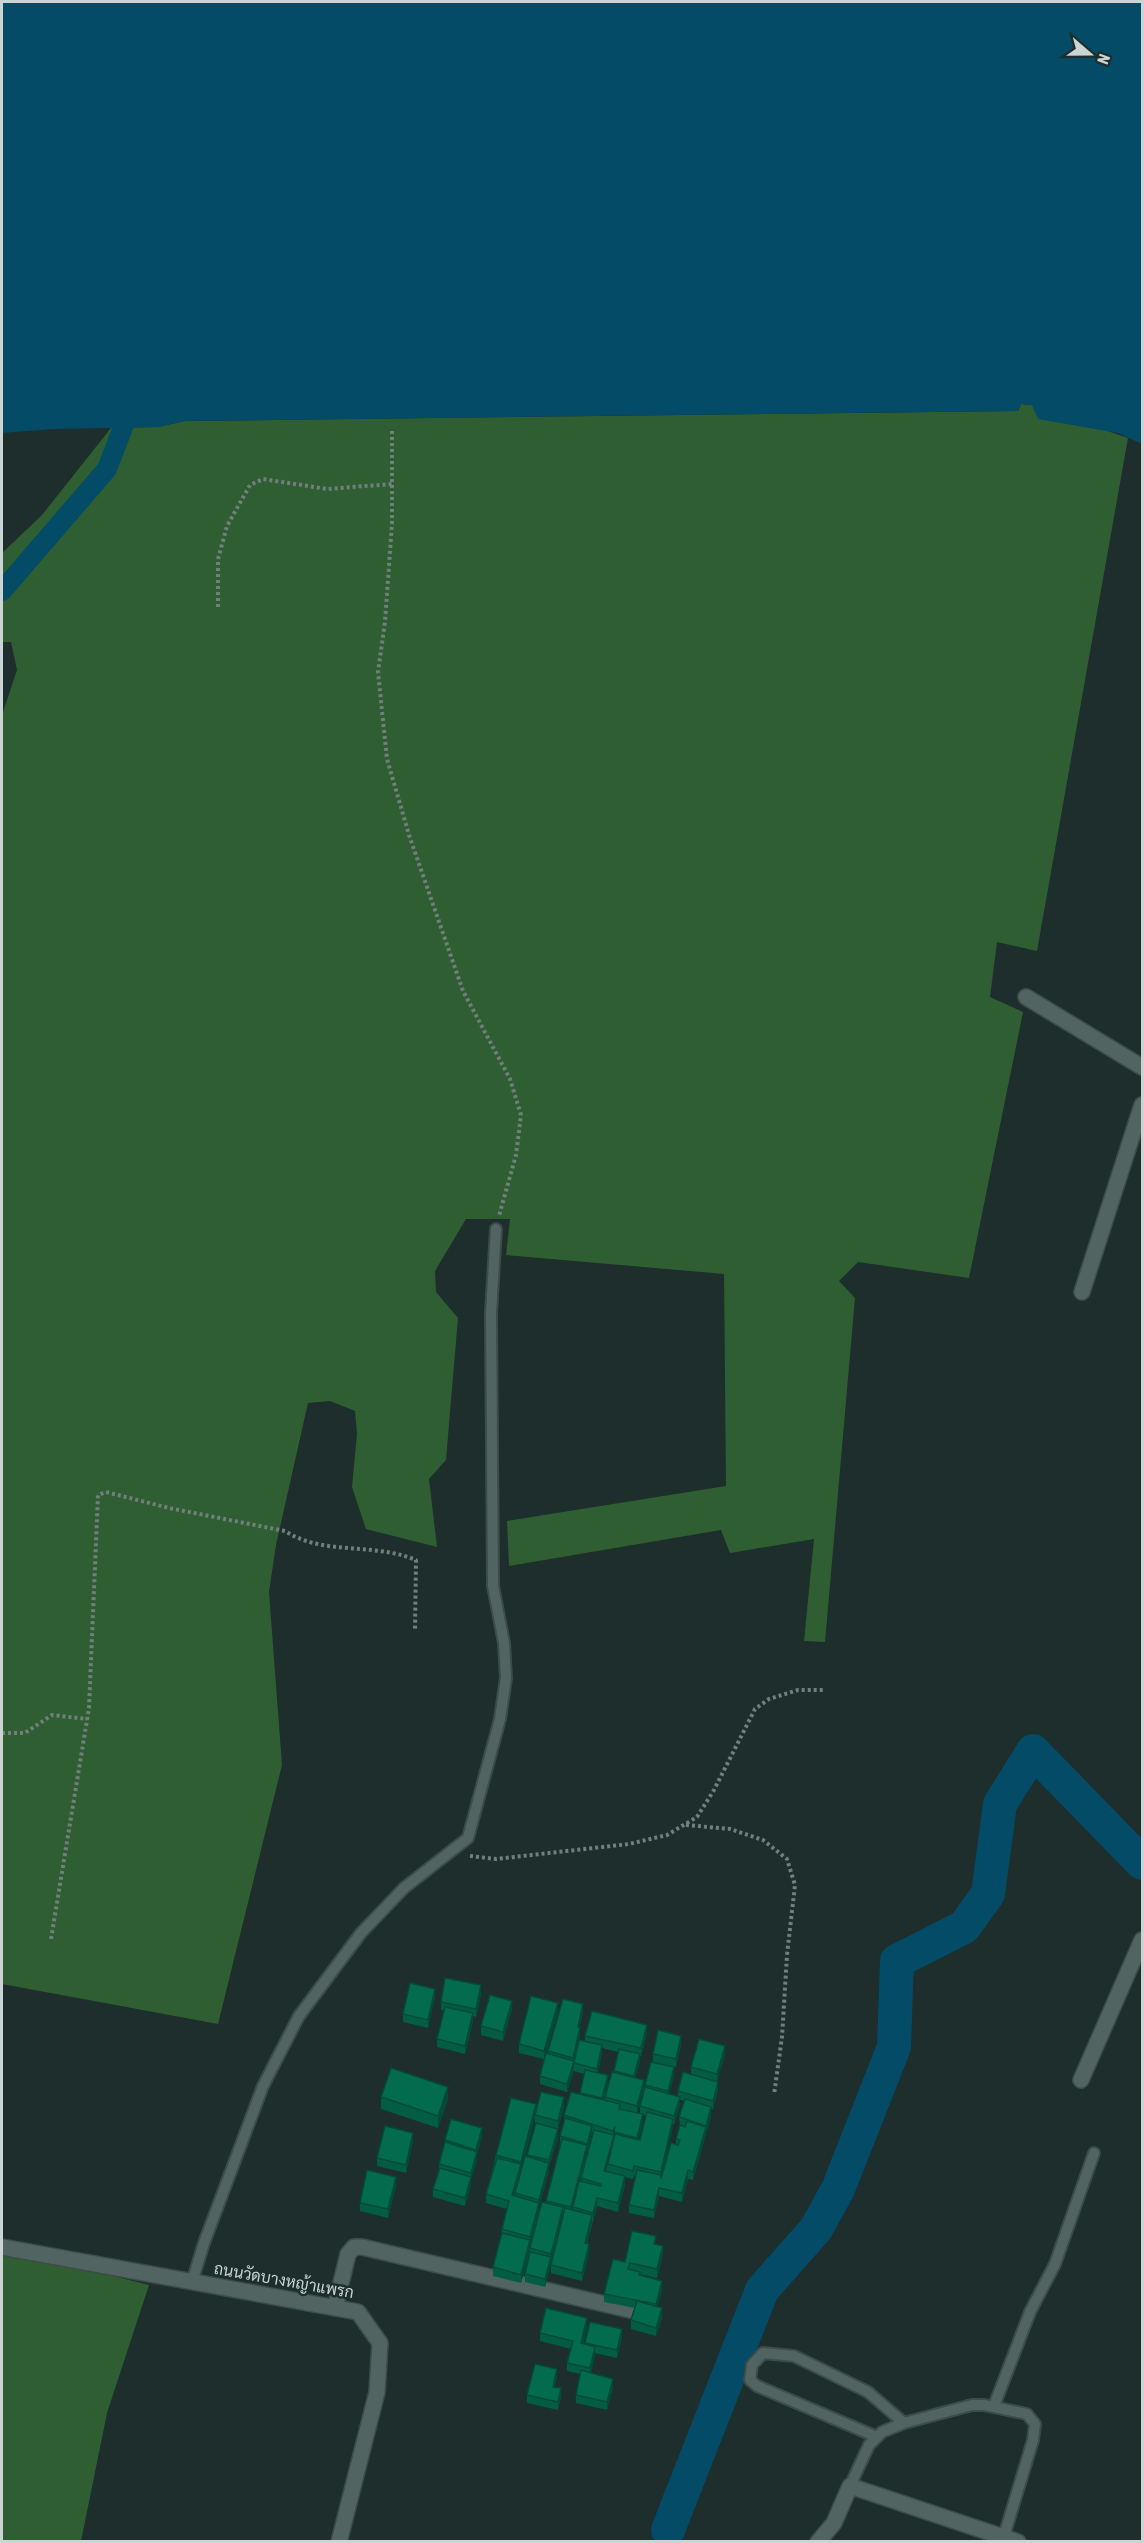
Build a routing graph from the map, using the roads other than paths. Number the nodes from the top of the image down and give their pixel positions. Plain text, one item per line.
1 (1026, 997) dead end
2 (1143, 1066) edge
3 (1143, 1105) edge
4 (496, 1228) road end
5 (1082, 1292) dead end
6 (1143, 1940) edge
7 (1081, 2080) dead end
8 (1094, 2153) dead end
9 (2, 2247) edge
10 (192, 2282) junction
11 (335, 2308) junction
12 (630, 2310) edge
13 (994, 2406) junction
14 (904, 2423) junction
15 (877, 2437) junction
16 (850, 2486) junction
17 (1011, 2539) edge
18 (339, 2541) edge
19 (818, 2541) edge

1 - 2 street
3 - 5 street
4 - 10 lane
6 - 7 street
8 - 13 lane
9 - 10 street, ถนนวัดบางหญ้าแพรก
10 - 11 street, ถนนวัดบางหญ้าแพรก
11 - 12 street
11 - 18 street, ถนนวัดบางหญ้าแพรก
13 - 14 lane
13 - 17 lane
14 - 15 lane
14 - 15 lane
15 - 16 lane
16 - 17 street
16 - 19 street

